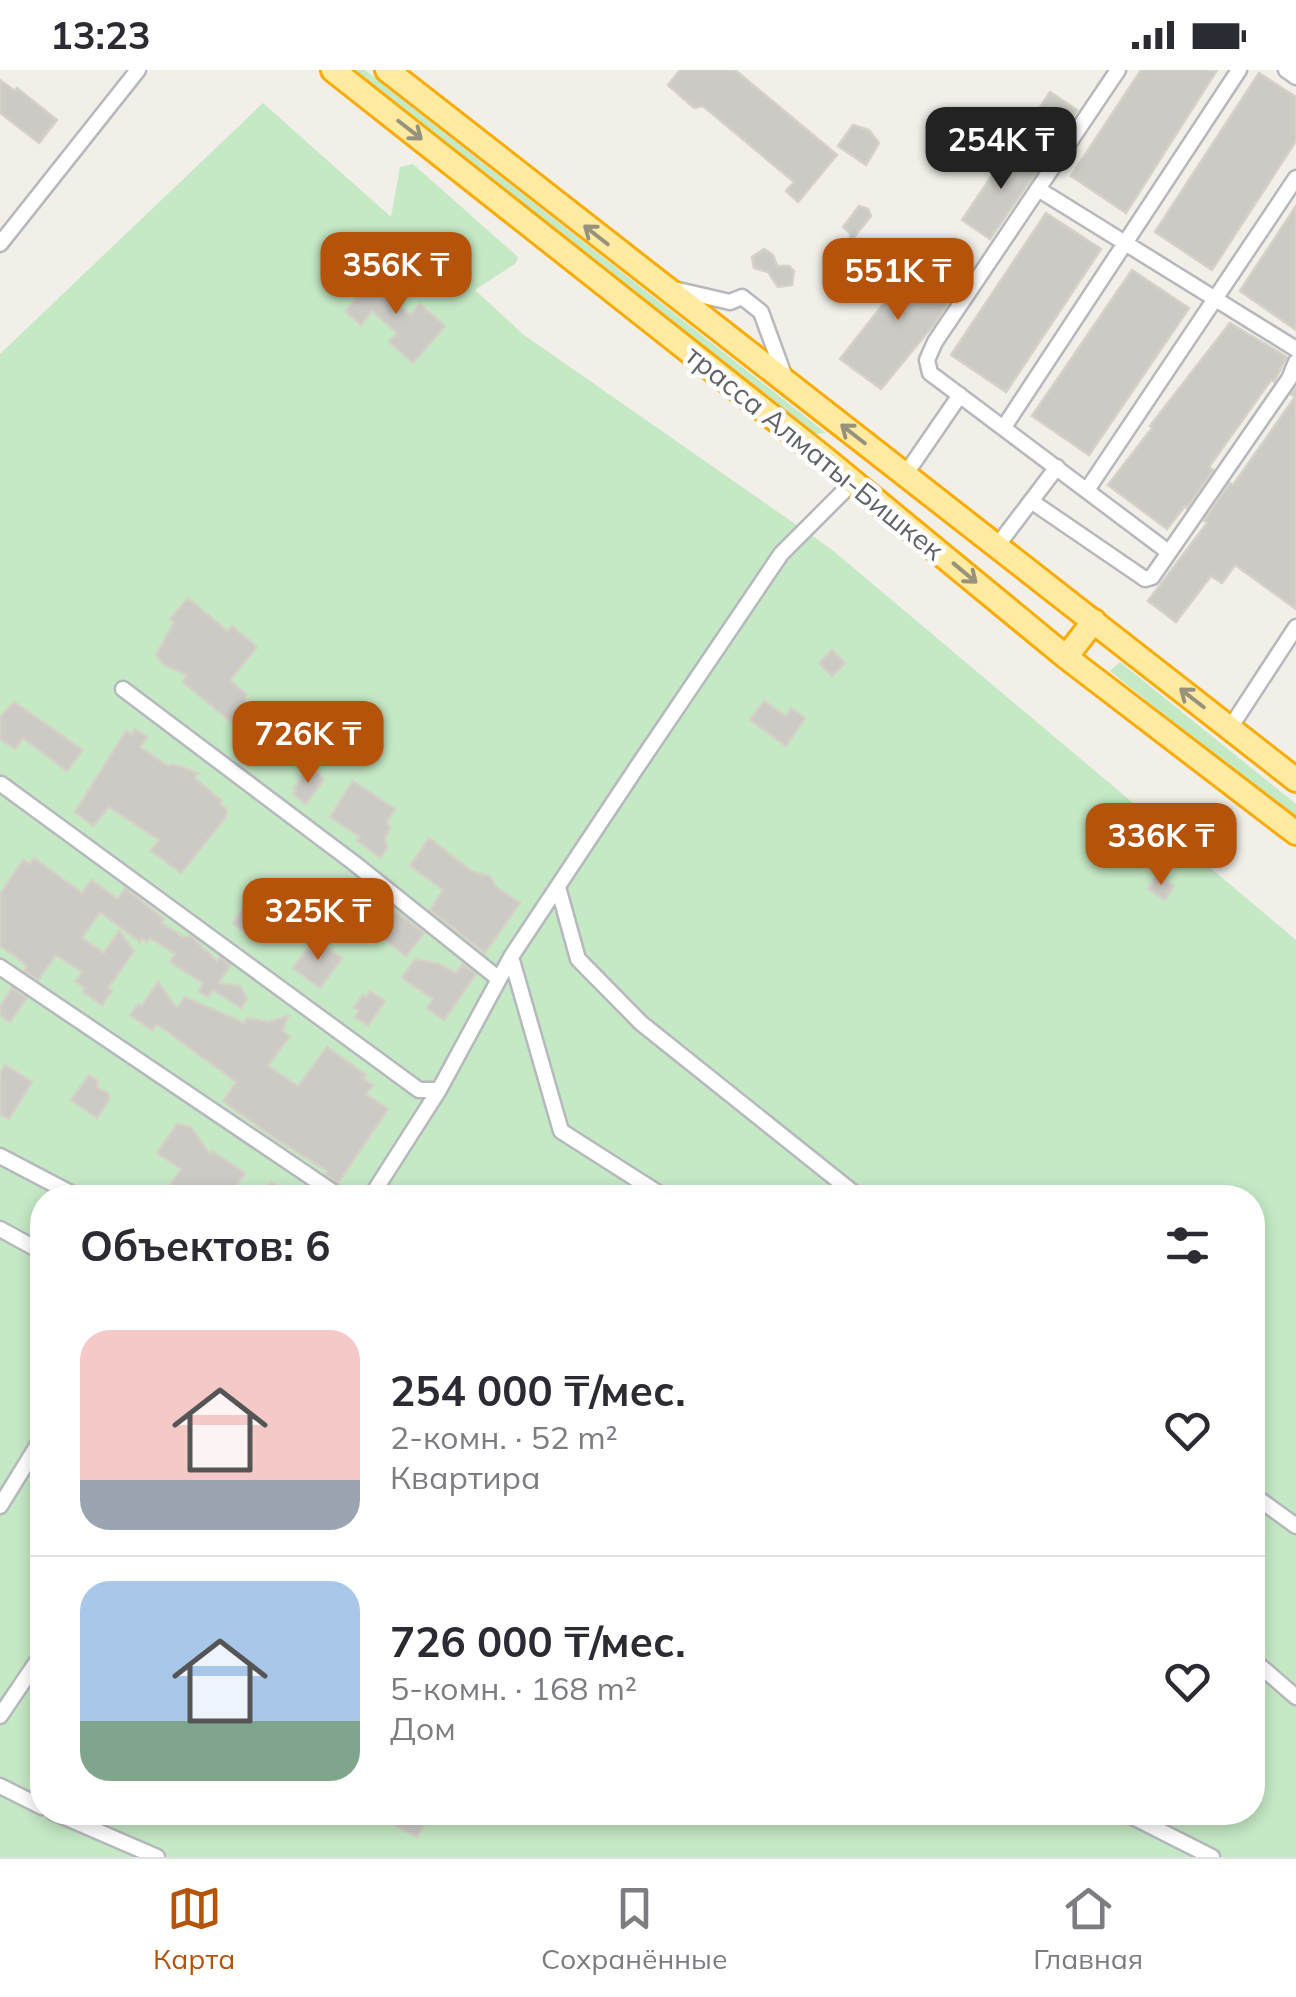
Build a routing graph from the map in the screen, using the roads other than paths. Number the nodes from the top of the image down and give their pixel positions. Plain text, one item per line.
1 (138, 70) edge
2 (333, 70) edge
3 (387, 70) edge
4 (1118, 70) edge
5 (1239, 70) edge
6 (1286, 70) edge
7 (1296, 76) edge
8 (1296, 178) edge
9 (1038, 189) junction
10 (1124, 242) junction
11 (0, 244) edge
12 (654, 280) junction
13 (1214, 298) junction
14 (1296, 349) edge
15 (1296, 362) edge
16 (793, 388) junction
17 (960, 394) junction
18 (1004, 427) junction
19 (1057, 467) junction
20 (906, 475) junction
21 (854, 481) junction
22 (1087, 490) junction
23 (1031, 501) junction
24 (997, 546) junction
25 (1167, 551) junction
26 (1094, 620) junction
27 (1296, 627) edge
28 (1066, 657) junction
29 (123, 689) dead end
30 (1230, 728) junction
31 (1296, 780) edge
32 (1, 784) edge
33 (1296, 833) edge
34 (558, 887) junction
35 (512, 958) junction
36 (0, 967) edge
37 (500, 979) junction
38 (439, 1090) junction
39 (0, 1156) edge
40 (55, 1185) edge
41 (323, 1185) edge
42 (378, 1185) edge
43 (646, 1185) edge
44 (844, 1185) edge
45 (0, 1229) edge
46 (30, 1245) edge
47 (30, 1457) edge
48 (1265, 1503) edge
49 (0, 1506) edge
50 (1296, 1526) edge
51 (1265, 1670) edge
52 (30, 1672) edge
53 (1296, 1697) edge
54 (0, 1716) edge
55 (0, 1786) edge
56 (30, 1802) edge
57 (83, 1825) edge
58 (1149, 1825) edge
59 (157, 1857) edge
60 (1212, 1857) edge

1 - 11 street
2 -> 21 highway, трасса Алматы-Бишкек
12 -> 3 highway, трасса Алматы-Бишкек
4 - 9 street
5 - 10 street
6 - 7 street
8 - 13 street
9 - 10 street
9 - 17 street
10 - 13 street
10 - 18 street
12 - 16 highway, трасса Алматы-Бишкек
12 - 16 street
13 - 14 street
13 - 22 street
15 - 25 street
20 -> 16 highway, трасса Алматы-Бишкек
17 - 18 street
17 - 20 street
18 - 19 street
19 - 22 street
19 - 23 street
20 - 24 highway, трасса Алматы-Бишкек
21 -> 28 highway, трасса Алматы-Бишкек
21 - 34 street
22 - 25 street
23 - 24 street
23 - 25 street
24 - 26 highway, трасса Алматы-Бишкек
26 - 28 highway
30 -> 26 highway, трасса Алматы-Бишкек
27 - 30 street
28 - 33 highway, трасса Алматы-Бишкек
29 - 37 street
30 - 31 highway, трасса Алматы-Бишкек
32 - 38 street
34 - 35 street
34 - 44 street
35 - 37 street
35 - 43 street
36 - 41 street
37 - 38 street
38 - 42 street
39 - 40 street
45 - 46 street
47 - 49 street
48 - 50 street
51 - 53 street
52 - 54 street
55 - 56 street
57 - 59 street
58 - 60 street

